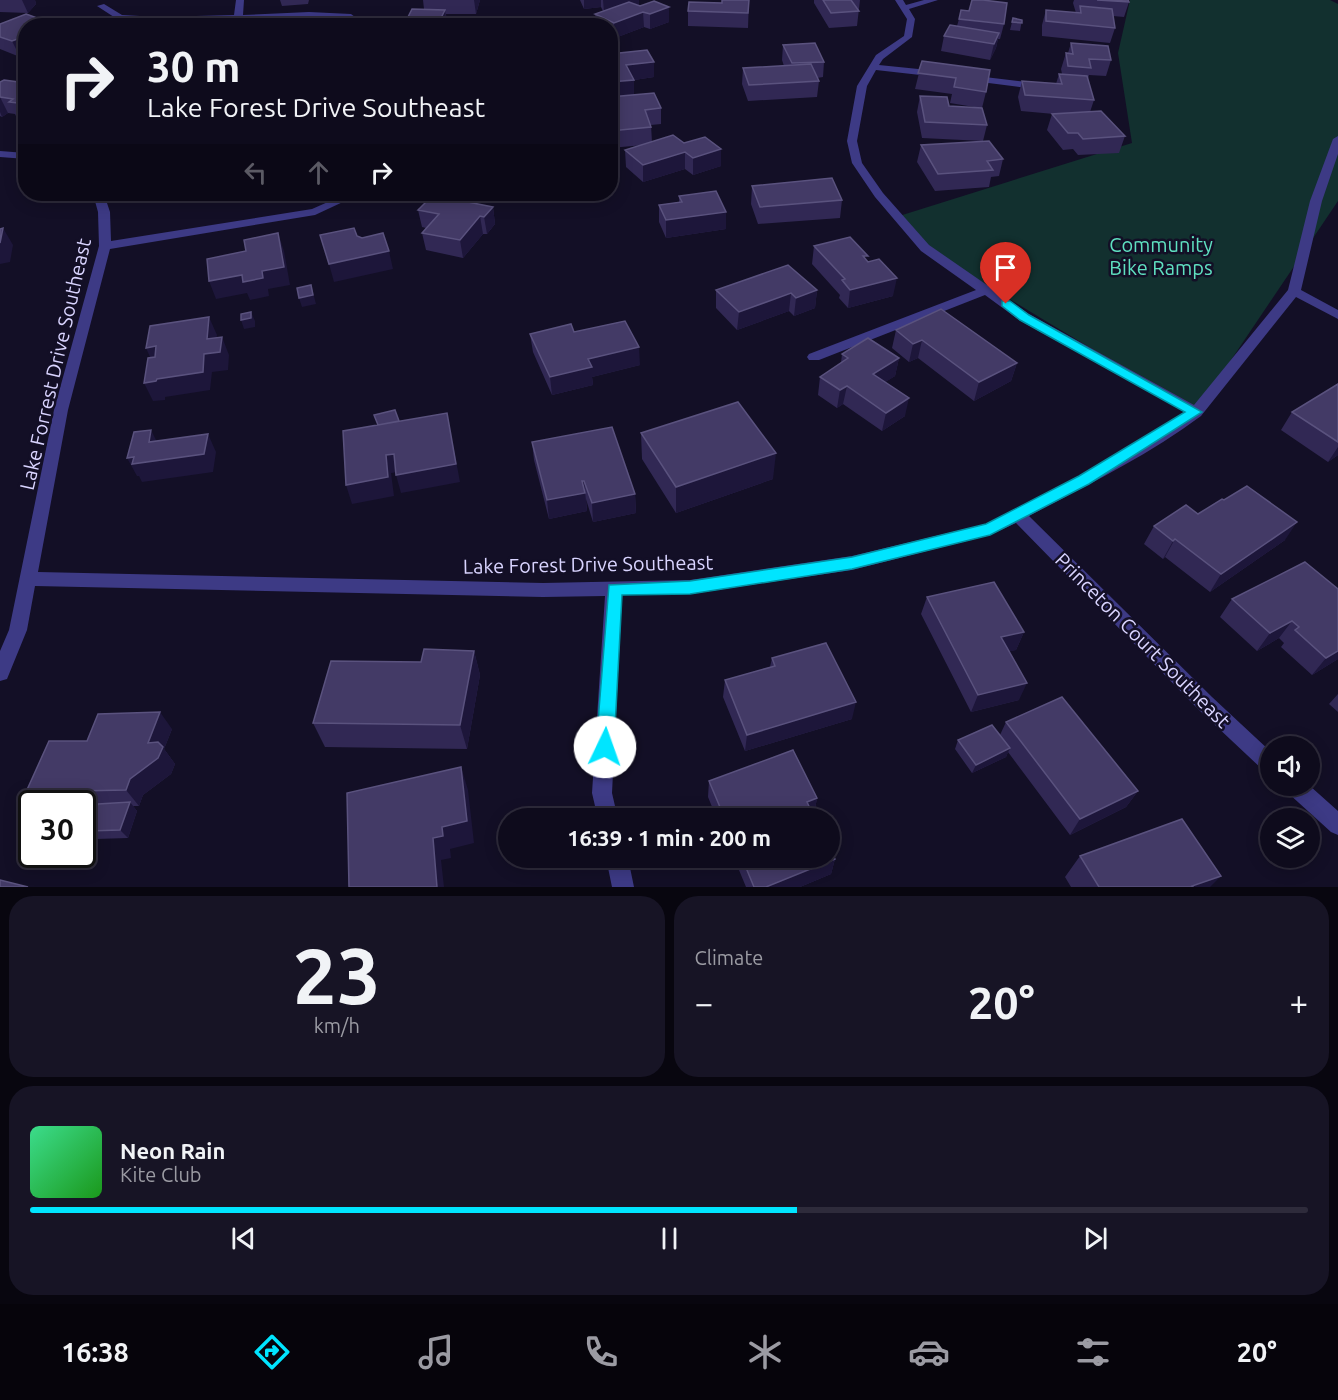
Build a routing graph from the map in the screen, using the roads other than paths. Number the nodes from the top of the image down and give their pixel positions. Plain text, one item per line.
1 (240, 0) edge
2 (934, 0) edge
3 (901, 4) edge
4 (100, 6) dead end
5 (351, 17) dead end
6 (133, 18) edge
7 (238, 18) joint
8 (872, 67) junction
9 (1027, 85) edge
10 (1338, 139) edge
11 (0, 154) edge
12 (18, 155) edge
13 (101, 201) edge
14 (339, 201) edge
15 (105, 246) junction
16 (987, 290) junction
17 (1293, 291) junction
18 (1338, 315) edge
19 (814, 357) dead end
20 (1196, 412) junction
21 (1018, 515) junction
22 (27, 579) junction
23 (614, 589) junction
24 (0, 673) edge
25 (1260, 754) edge
26 (1306, 796) edge
27 (605, 808) edge
28 (1338, 825) edge
29 (619, 868) edge
30 (623, 887) edge

1 - 7 street
2 - 3 street
3 - 8 street
4 - 6 street
5 - 7 street
8 - 9 street
8 - 16 street
10 - 17 street, Lake Forest Drive Southeast
11 - 12 street
13 - 15 street, Lake Forrest Drive Southeast
14 - 15 street
15 - 22 street, Lake Forrest Drive Southeast
16 - 19 street
16 - 20 street
17 - 18 street
17 - 20 street, Lake Forest Drive Southeast
20 - 21 street, Lake Forest Drive Southeast
21 - 23 street, Lake Forest Drive Southeast
21 - 25 street, Princeton Court Southeast
22 - 23 street, Lake Forest Drive Southeast
22 - 24 street, Lake Forrest Drive Southeast
23 - 27 street
26 - 28 street
29 - 30 street

